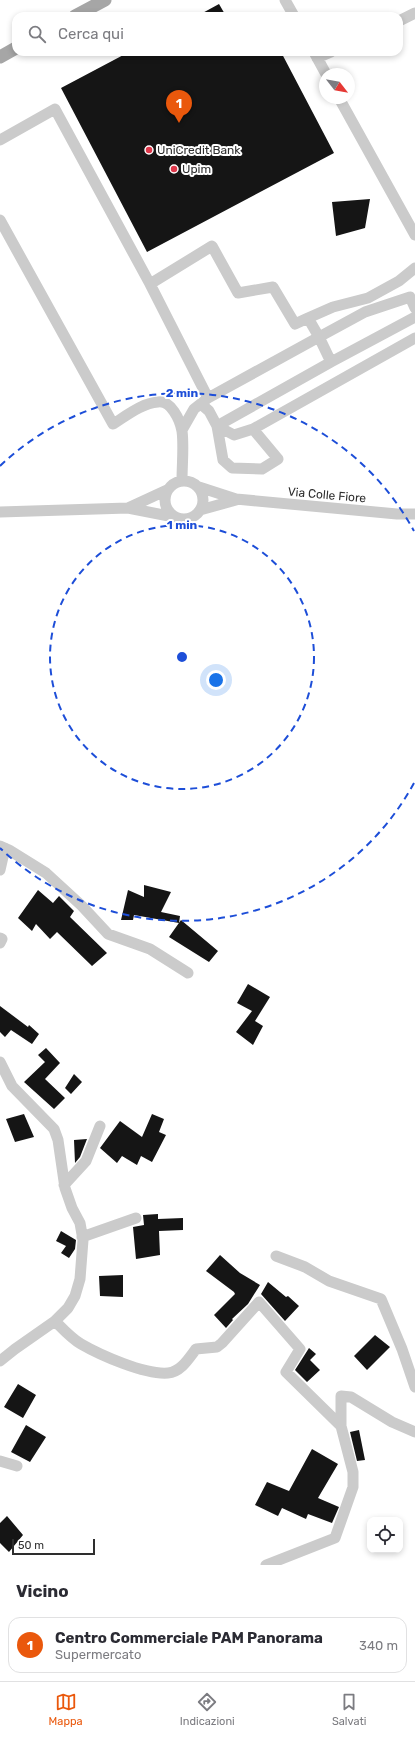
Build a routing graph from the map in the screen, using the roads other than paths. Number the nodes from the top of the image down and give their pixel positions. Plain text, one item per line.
1 (105, 0) edge
2 (285, 0) edge
3 (82, 12) edge
4 (292, 12) edge
5 (415, 13) edge
6 (403, 19) edge
7 (12, 50) edge
8 (317, 56) edge
9 (0, 57) edge
10 (323, 68) edge
11 (342, 104) edge
12 (0, 140) edge
13 (0, 220) edge
14 (415, 235) edge
15 (415, 268) edge
16 (150, 284) junction
17 (415, 308) edge
18 (308, 318) junction
19 (415, 318) edge
20 (319, 337) junction
21 (415, 338) edge
22 (331, 362) junction
23 (205, 401) junction
24 (217, 426) junction
25 (253, 429) junction
26 (182, 430) junction
27 (182, 481) junction
28 (198, 487) junction
29 (167, 490) junction
30 (236, 500) junction
31 (128, 508) junction
32 (200, 510) junction
33 (0, 512) edge
34 (415, 514) edge
35 (174, 517) junction
36 (3, 847) edge
37 (0, 870) edge
38 (0, 938) edge
39 (0, 943) edge
40 (188, 973) dead end
41 (0, 1062) edge
42 (100, 1126) dead end
43 (64, 1185) junction
44 (136, 1218) dead end
45 (82, 1237) junction
46 (276, 1256) dead end
47 (55, 1321) junction
48 (0, 1361) edge
49 (415, 1387) edge
50 (341, 1426) junction
51 (415, 1432) edge
52 (0, 1461) edge
53 (17, 1466) dead end
54 (266, 1565) edge

1 - 3 main road
2 - 4 street
5 - 6 street
7 - 9 main road
8 - 10 street
11 - 14 street
12 - 16 street
13 - 26 street
15 - 18 street
16 - 18 street
16 - 23 street
17 - 20 street
18 - 20 street
19 - 22 street
20 - 22 street
20 - 23 street
21 - 25 street
22 - 24 street
23 - 24 street
23 - 26 street
24 - 25 street
24 - 25 street
26 - 27 street
27 - 28 street
27 - 29 street
28 - 30 street, Via Colle Fiore
28 - 32 street
29 - 31 street
29 - 35 street
30 - 32 street, Via Colle Fiore
30 - 34 street, Via Colle Fiore
31 - 33 street
31 - 35 street
32 - 35 street
36 - 37 street
36 - 40 street
38 - 39 street
41 - 43 street
42 - 43 street
43 - 45 street
44 - 45 street
45 - 47 street
46 - 49 street
47 - 48 street
47 - 50 street
50 - 51 street
50 - 54 street
52 - 53 street

